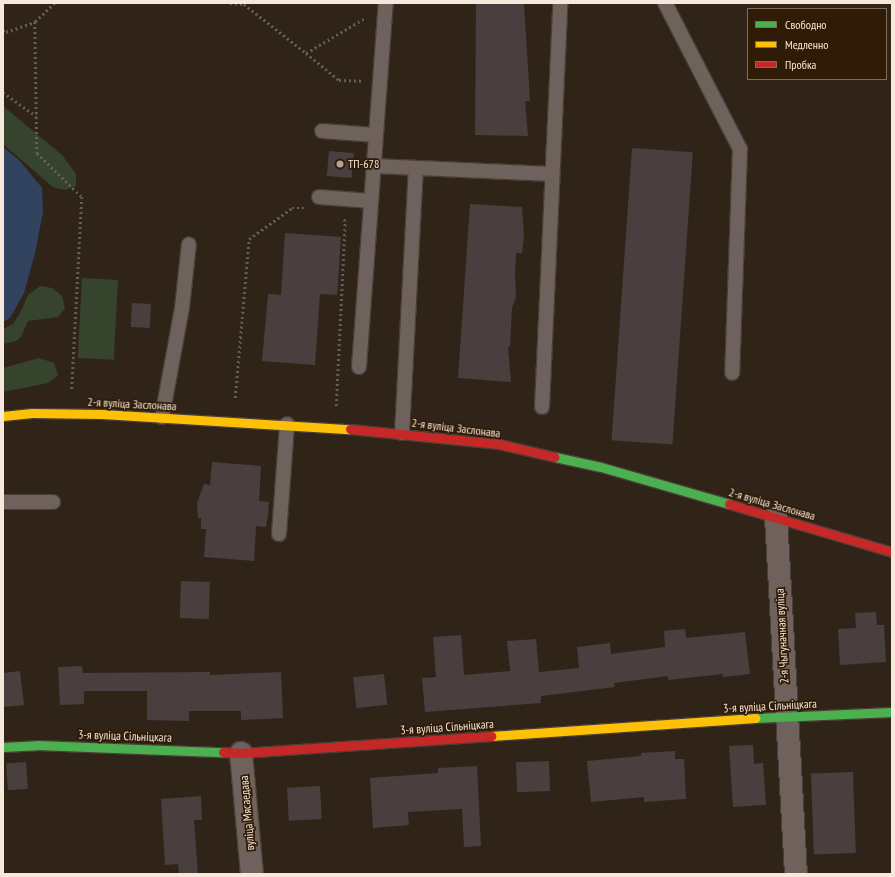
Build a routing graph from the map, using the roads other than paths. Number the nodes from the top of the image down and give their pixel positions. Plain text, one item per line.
1 (386, 3) edge
2 (560, 3) edge
3 (665, 3) edge
4 (322, 131) dead end
5 (376, 135) junction
6 (374, 166) junction
7 (416, 168) junction
8 (552, 174) junction
9 (319, 197) dead end
10 (371, 201) junction
11 (189, 244) dead end
12 (359, 367) dead end
13 (732, 373) dead end
14 (542, 407) dead end
15 (3, 416) edge
16 (162, 417) junction
17 (287, 424) junction
18 (402, 433) junction
19 (3, 502) edge
20 (53, 502) dead end
21 (776, 517) junction
22 (278, 534) dead end
23 (892, 552) edge
24 (892, 712) edge
25 (786, 716) junction
26 (3, 747) edge
27 (241, 753) junction
28 (252, 874) edge
29 (796, 874) edge

1 - 5 lane
2 - 8 lane
3 - 13 lane
4 - 5 lane
5 - 6 lane
6 - 7 lane
6 - 10 lane
7 - 8 lane
7 - 18 lane
8 - 14 lane
9 - 10 lane
10 - 12 lane
11 - 16 lane
15 - 16 main road, 2-я вуліца Заслонава
16 - 17 main road, 2-я вуліца Заслонава
17 - 18 main road, 2-я вуліца Заслонава
17 - 22 lane
18 - 21 main road, 2-я вуліца Заслонава
19 - 20 lane
21 - 23 main road, 2-я вуліца Заслонава
21 - 25 street, 2-я Чыгуначная вуліца
24 - 25 main road, 3-я вуліца Сільніцкага
25 - 27 main road, 3-я вуліца Сільніцкага
25 - 29 street, 2-я Чыгуначная вуліца
26 - 27 main road, 3-я вуліца Сільніцкага
27 - 28 street, вуліца Мясаедава

